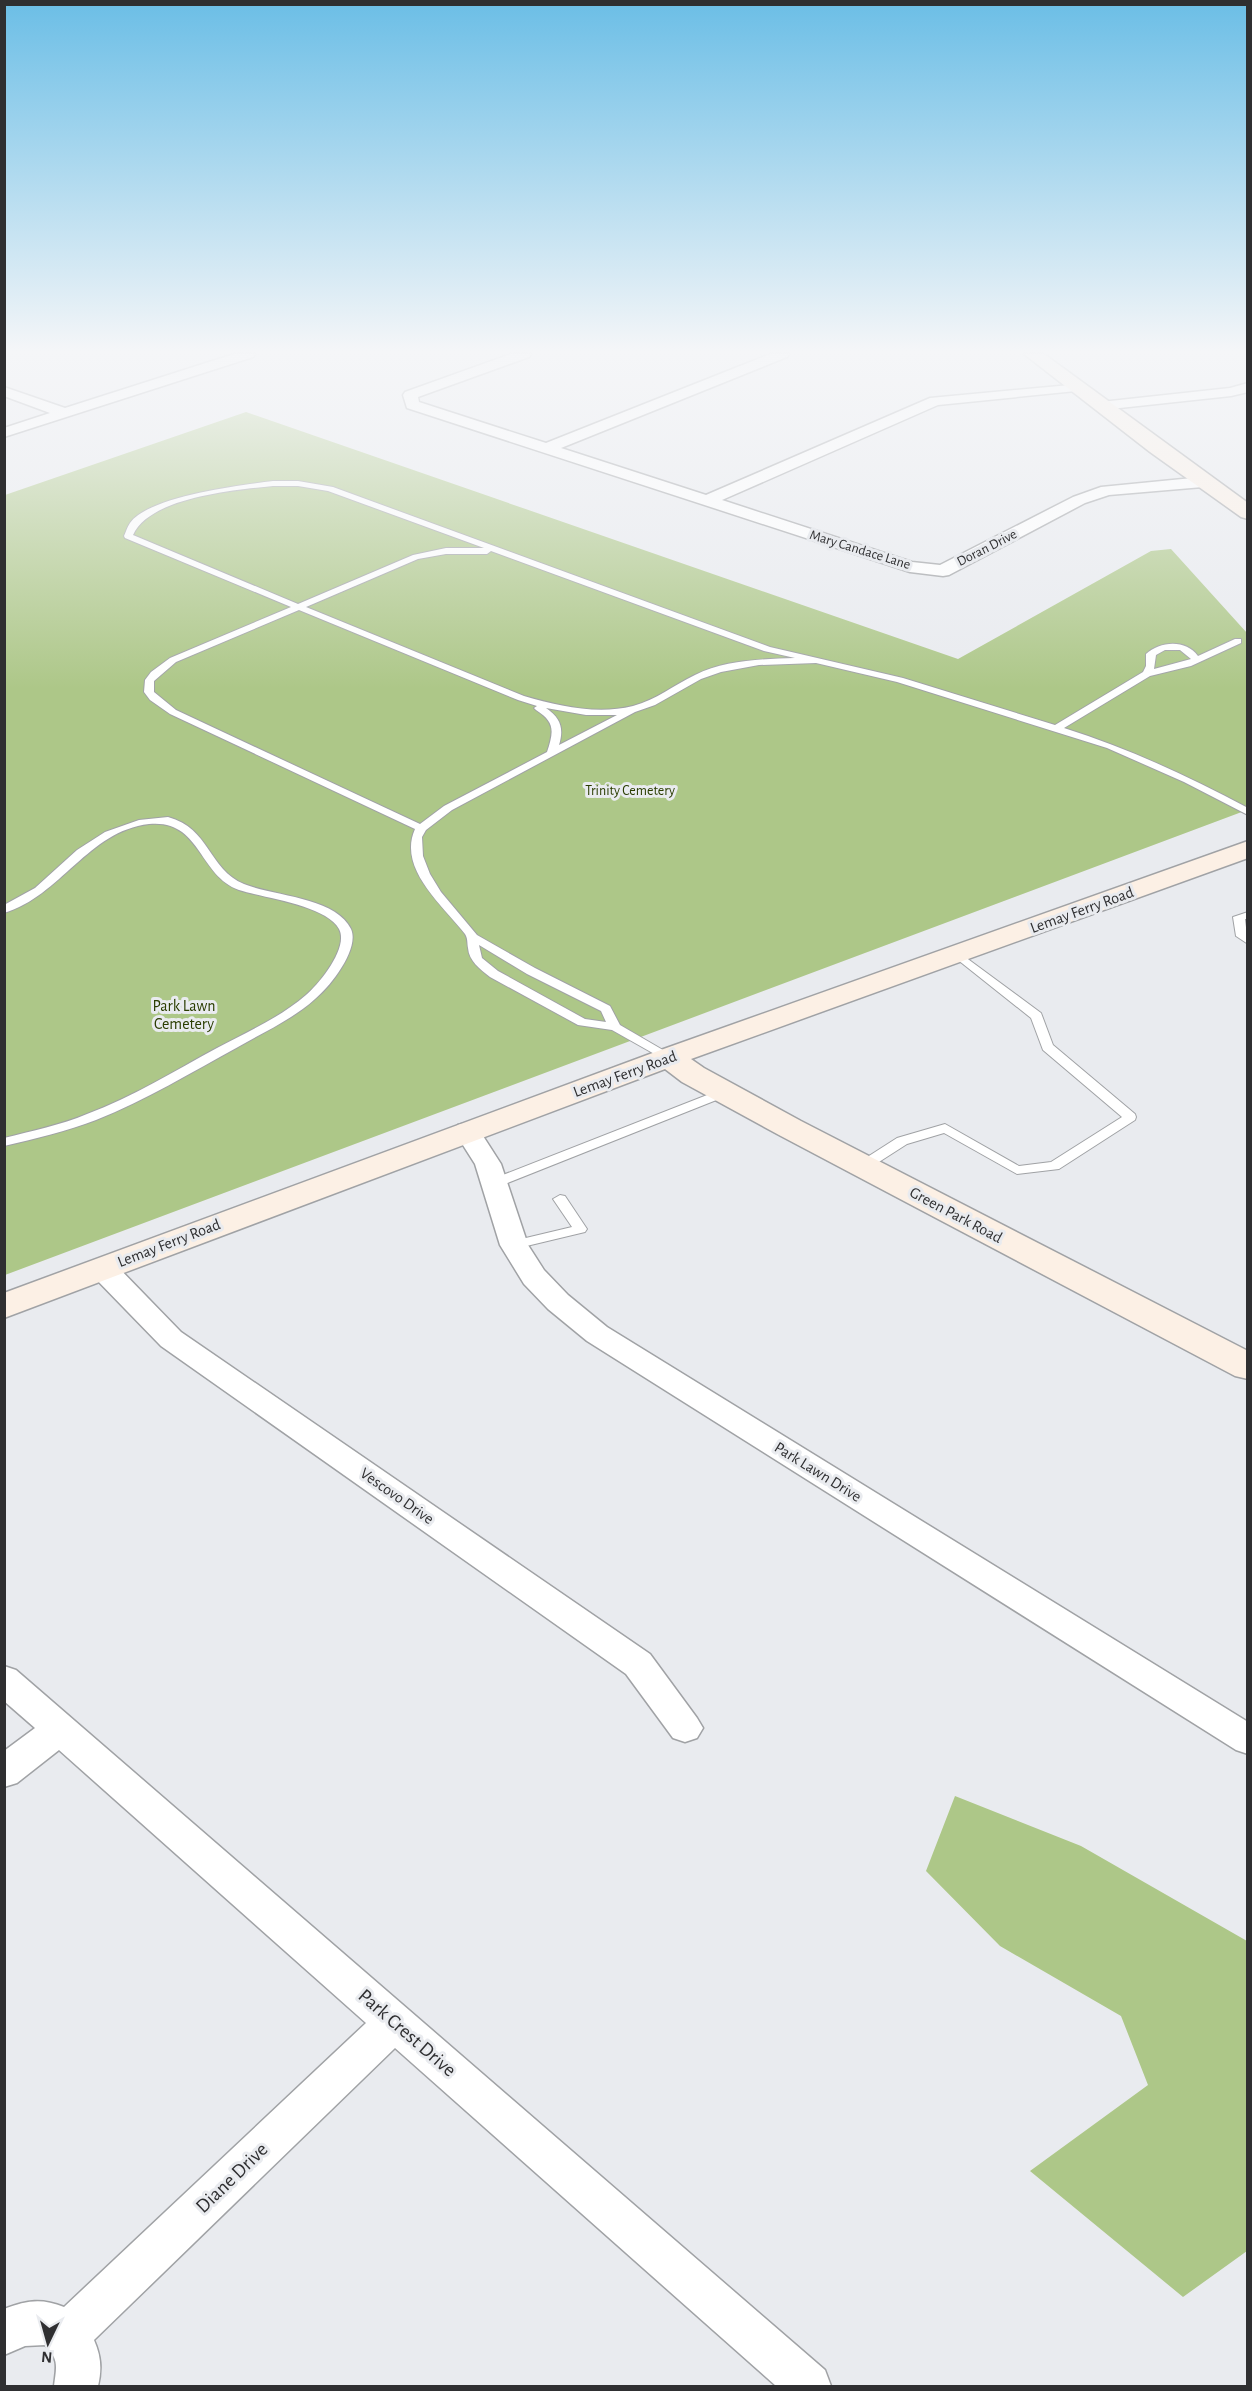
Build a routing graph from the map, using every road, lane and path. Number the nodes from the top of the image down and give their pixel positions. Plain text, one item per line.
1 (597, 466) edge
2 (788, 466) edge
3 (1181, 466) edge
4 (1203, 482) junction
5 (707, 501) junction
6 (1248, 513) edge
7 (460, 537) junction
8 (429, 553) junction
9 (504, 553) junction
10 (943, 571) joint
11 (301, 607) junction
12 (1238, 642) dead end
13 (814, 661) junction
14 (1196, 661) junction
15 (1147, 674) junction
16 (521, 698) junction
17 (640, 707) junction
18 (1057, 728) junction
19 (551, 754) junction
20 (1248, 812) edge
21 (421, 828) junction
22 (1248, 849) edge
23 (4, 910) edge
24 (1248, 915) edge
25 (473, 937) junction
26 (1248, 941) edge
27 (957, 954) junction
28 (615, 1028) junction
29 (669, 1057) junction
30 (725, 1092) junction
31 (467, 1131) junction
32 (4, 1142) edge
33 (863, 1166) junction
34 (495, 1183) junction
35 (560, 1199) dead end
36 (514, 1245) junction
37 (103, 1269) junction
38 (4, 1305) edge
39 (1248, 1367) edge
40 (4, 1680) edge
41 (685, 1728) dead end
42 (60, 1729) junction
43 (1248, 1740) edge
44 (4, 1772) edge
45 (395, 2022) junction
46 (4, 2333) edge
47 (68, 2334) junction
48 (76, 2386) edge
49 (809, 2386) edge

1 - 5 street, Mary Candace Lane
2 - 5 street
3 - 4 main road
4 - 6 main road
4 - 10 street, Doran Drive
5 - 10 street, Mary Candace Lane
7 - 8 lane
7 - 9 lane
7 - 11 lane
8 - 9 lane
8 - 11 lane
9 - 13 lane
11 - 16 lane
11 - 21 lane
12 - 14 lane
13 - 17 lane
13 - 18 lane
14 - 15 lane
14 - 15 lane
15 - 18 lane
16 - 17 lane
16 - 19 lane
17 - 19 lane
18 - 20 lane
19 - 21 lane
21 - 25 lane
22 - 27 main road, Lemay Ferry Road
23 - 32 lane
24 - 26 lane
25 - 28 lane
25 - 28 lane
27 - 29 main road, Lemay Ferry Road
27 - 33 lane
28 - 29 lane
29 - 30 main road, Green Park Road
29 - 31 main road, Lemay Ferry Road
30 - 33 main road, Green Park Road
30 - 34 lane
31 - 34 street, Park Lawn Drive
31 - 37 main road, Lemay Ferry Road
33 - 39 main road, Green Park Road
34 - 36 street, Park Lawn Drive
35 - 36 lane
36 - 43 street, Park Lawn Drive
37 - 38 main road, Lemay Ferry Road
37 - 41 street, Vescovo Drive
40 - 42 street, Park Crest Drive
42 - 44 street
42 - 45 street, Park Crest Drive
45 - 47 street, Diane Drive
45 - 49 street, Park Crest Drive
46 - 47 street
47 - 48 street

